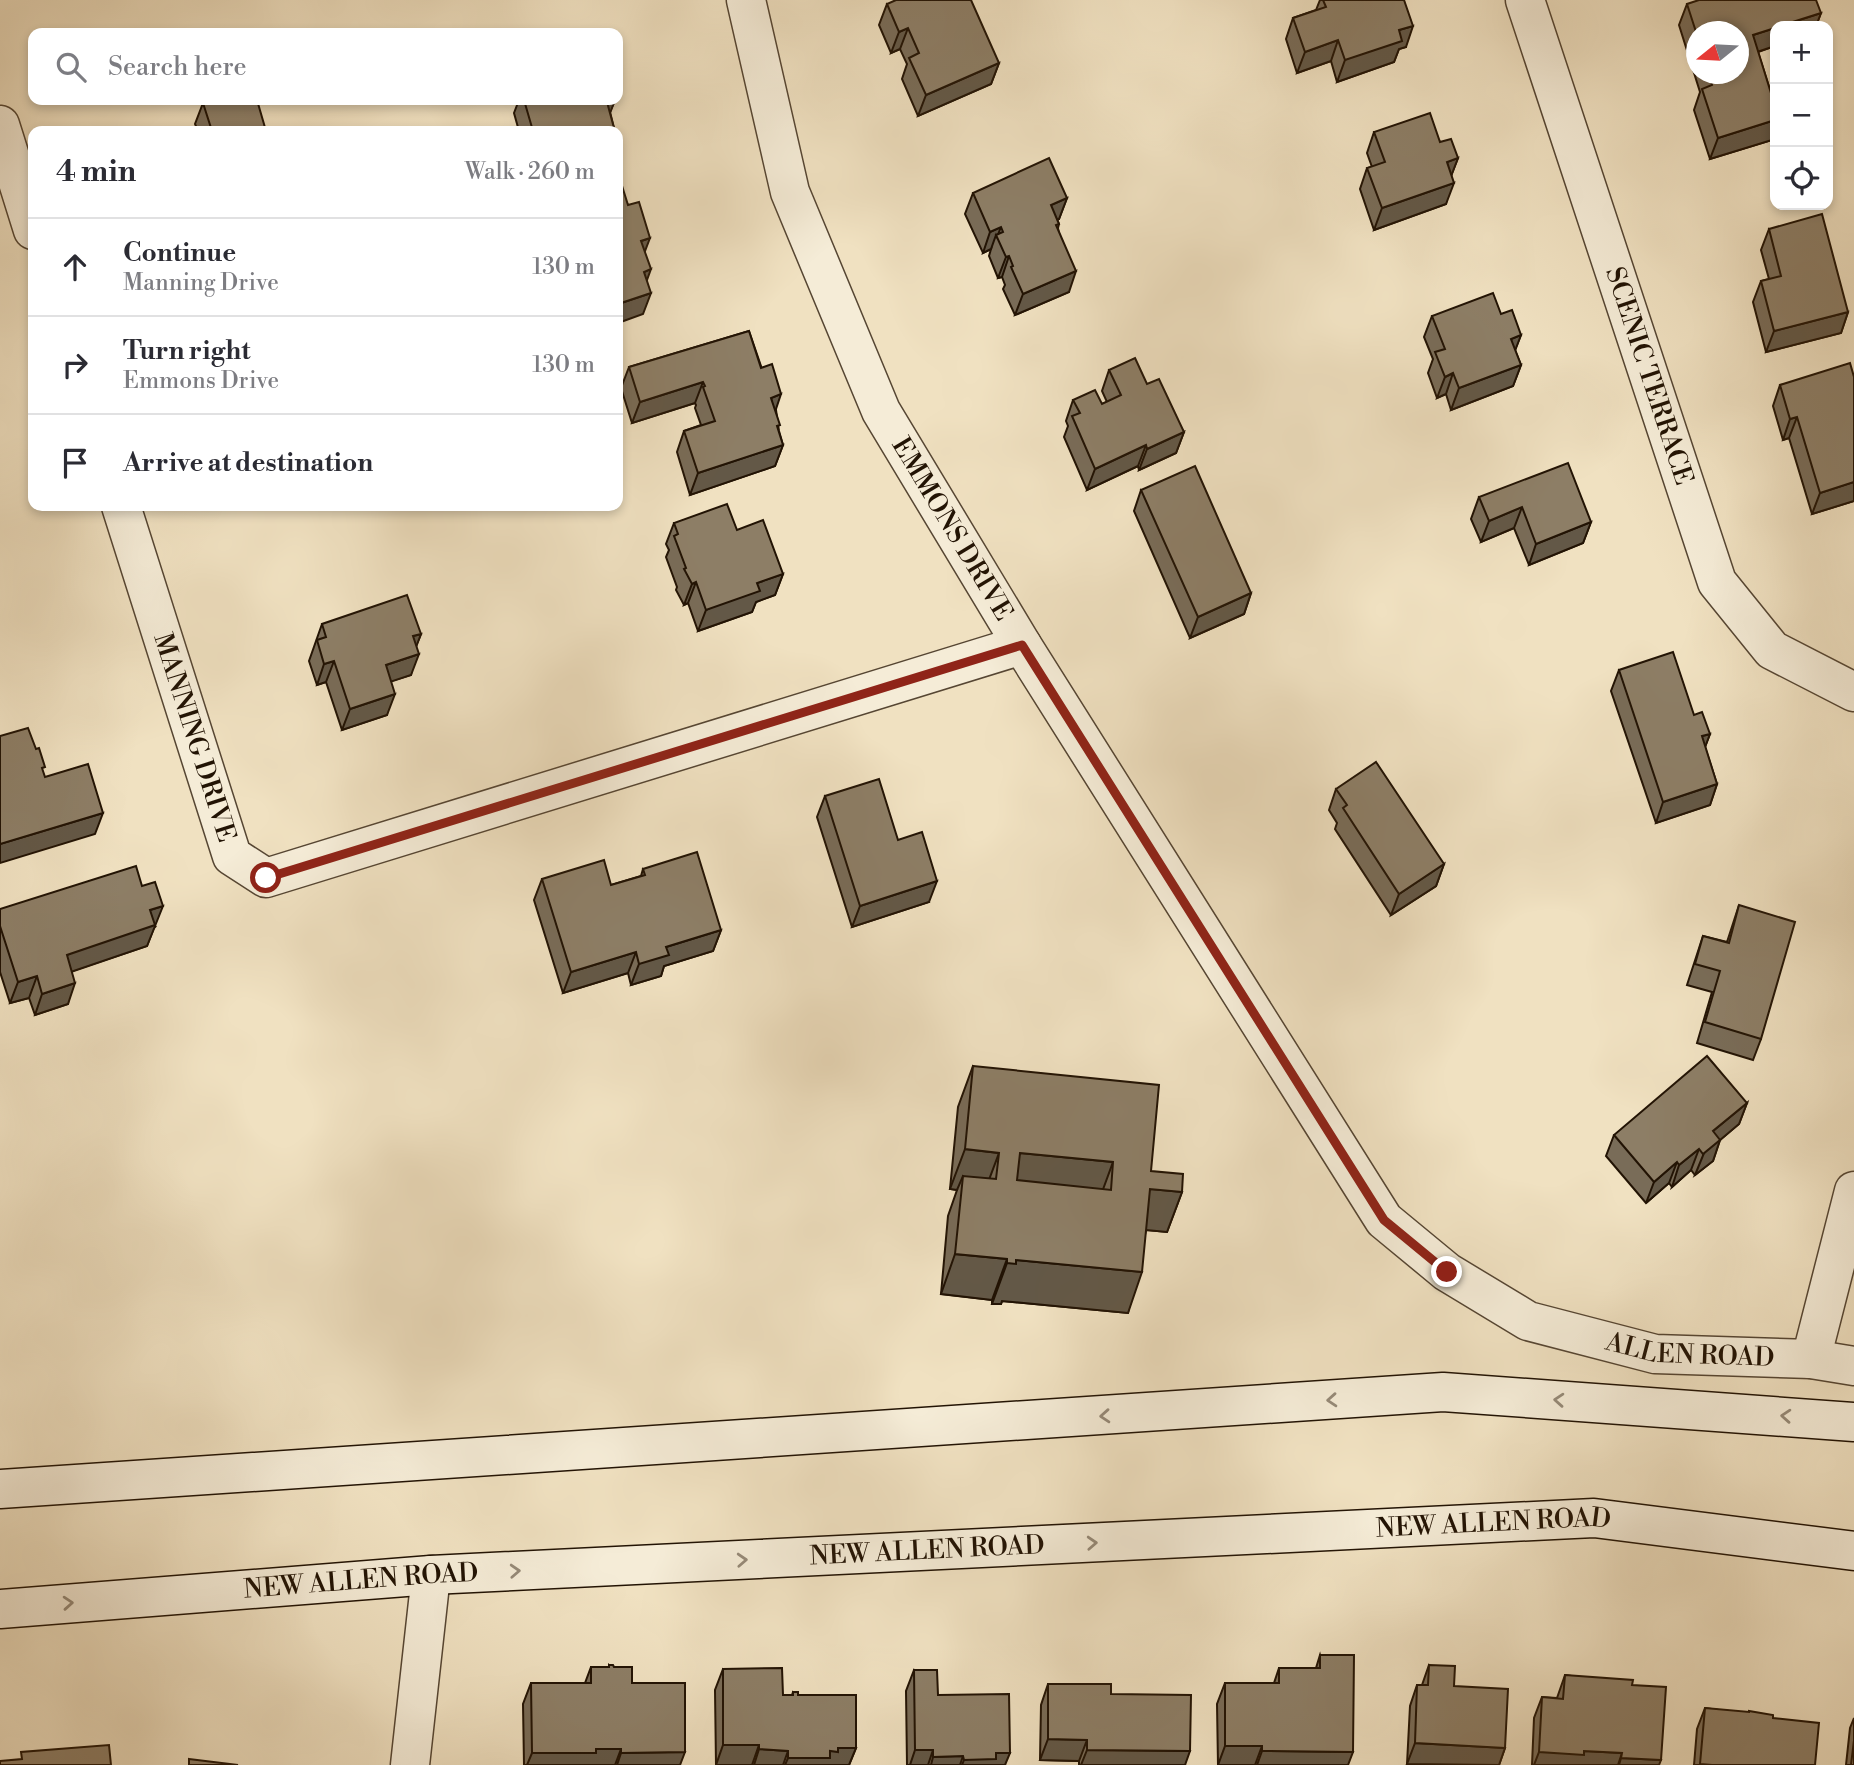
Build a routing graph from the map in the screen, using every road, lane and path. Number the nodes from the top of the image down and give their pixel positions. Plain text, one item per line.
1 (746, 0) edge
2 (1525, 0) edge
3 (0, 125) edge
4 (28, 214) edge
5 (123, 511) edge
6 (1022, 645) junction
7 (1854, 692) edge
8 (1854, 1191) edge
9 (1528, 1321) joint
10 (1811, 1359) junction
11 (1854, 1366) edge
12 (1854, 1422) edge
13 (0, 1489) edge
14 (1854, 1550) edge
15 (431, 1576) junction
16 (0, 1609) edge
17 (410, 1765) edge

1 - 6 street, EMMONS DRIVE
2 - 7 street, SCENIC TERRACE
3 - 4 street
5 - 6 street, MANNING DRIVE
6 - 9 street, EMMONS DRIVE
8 - 10 street
9 - 10 street, ALLEN ROAD
10 - 11 street, ALLEN ROAD
12 -> 13 street
15 -> 14 street, NEW ALLEN ROAD
16 -> 15 street, NEW ALLEN ROAD
15 - 17 street

